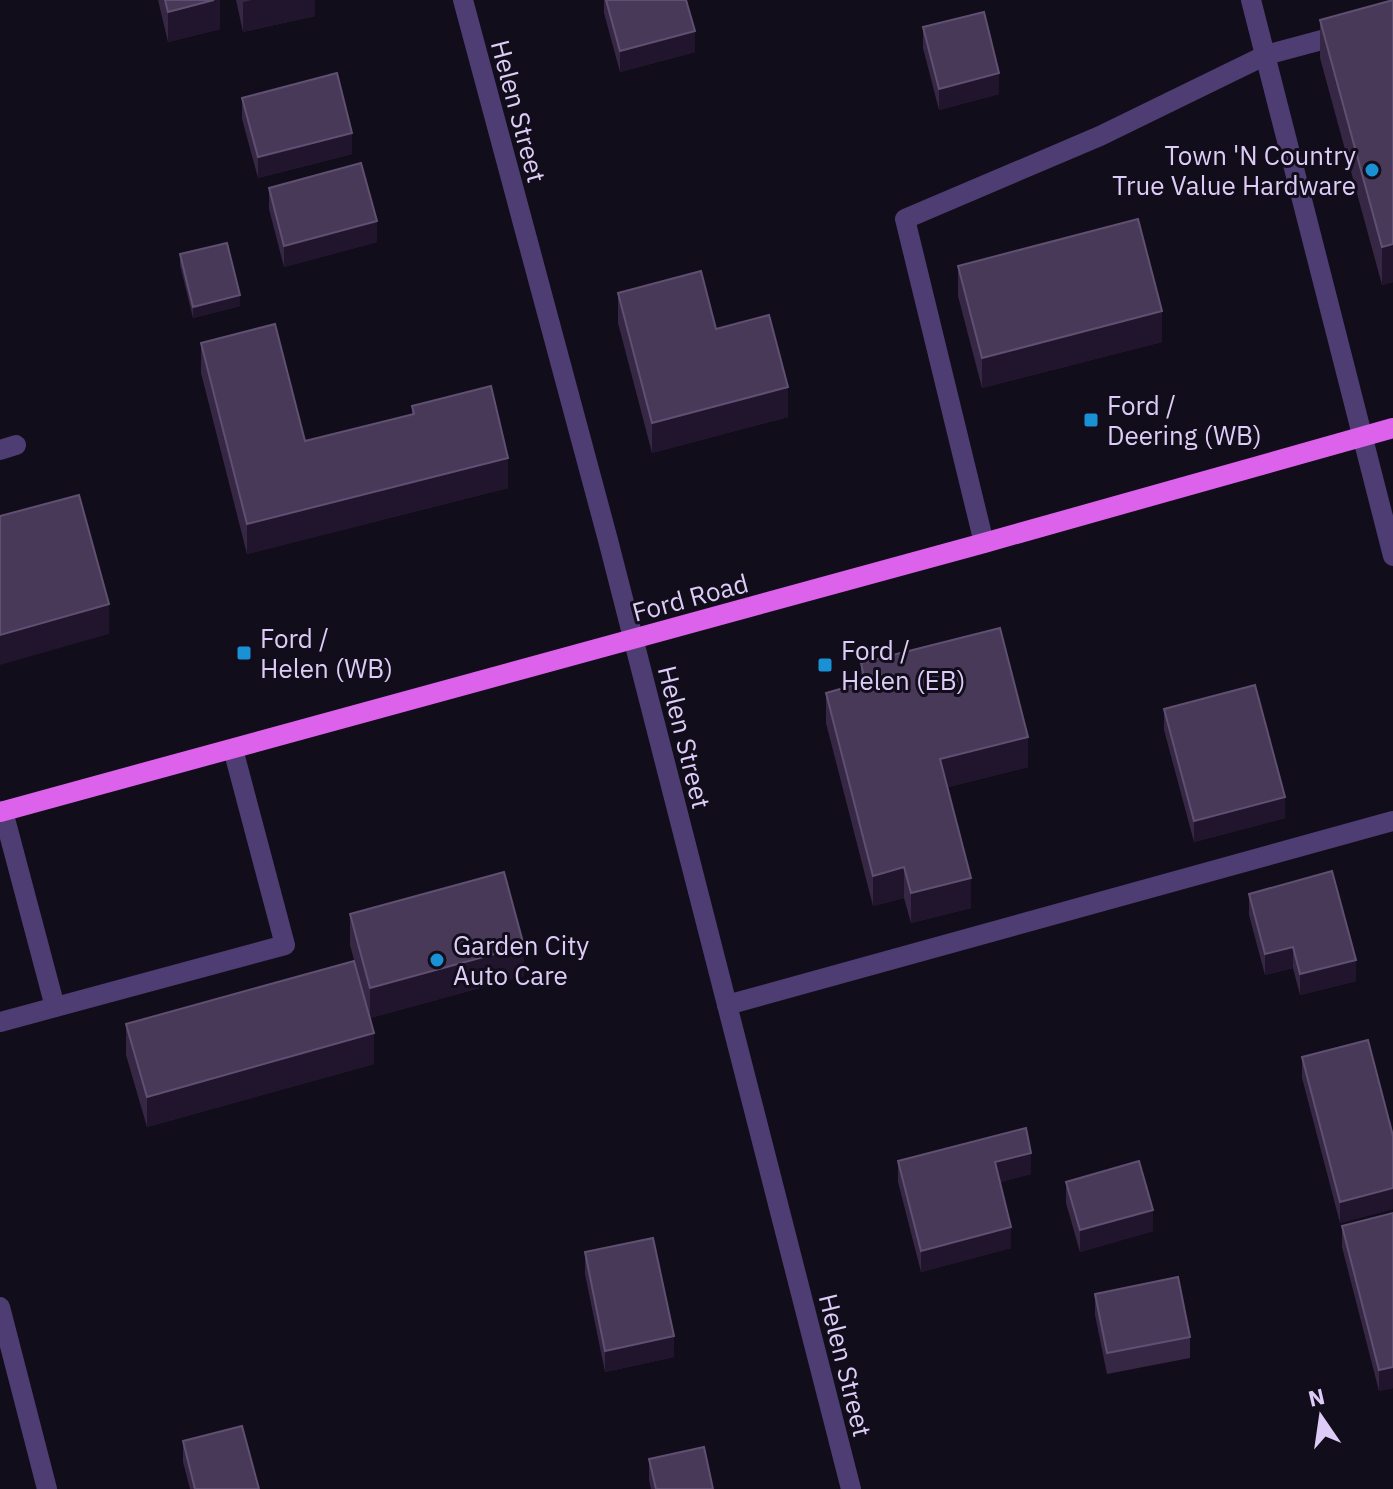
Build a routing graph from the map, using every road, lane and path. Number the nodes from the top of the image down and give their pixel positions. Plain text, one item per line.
1 (463, 0) edge
2 (1251, 0) edge
3 (1393, 21) edge
4 (1266, 55) junction
5 (1393, 428) edge
6 (1361, 437) junction
7 (984, 543) junction
8 (1393, 556) edge
9 (634, 640) junction
10 (233, 749) junction
11 (2, 812) edge
12 (1393, 821) edge
13 (727, 1005) junction
14 (55, 1007) junction
15 (0, 1022) edge
16 (0, 1307) edge
17 (47, 1489) edge
18 (851, 1489) edge

1 - 9 street, Helen Street
2 - 4 street
3 - 4 street
4 - 6 street
4 - 7 street
5 - 6 main road, Ford Road
6 - 7 main road, Ford Road
6 - 8 street
7 - 9 main road, Ford Road
9 - 10 main road, Ford Road
9 - 13 street, Helen Street
10 - 11 main road, Ford Road
10 - 14 street
11 - 14 street
12 - 13 street
13 - 18 street, Helen Street
14 - 15 street
16 - 17 street

